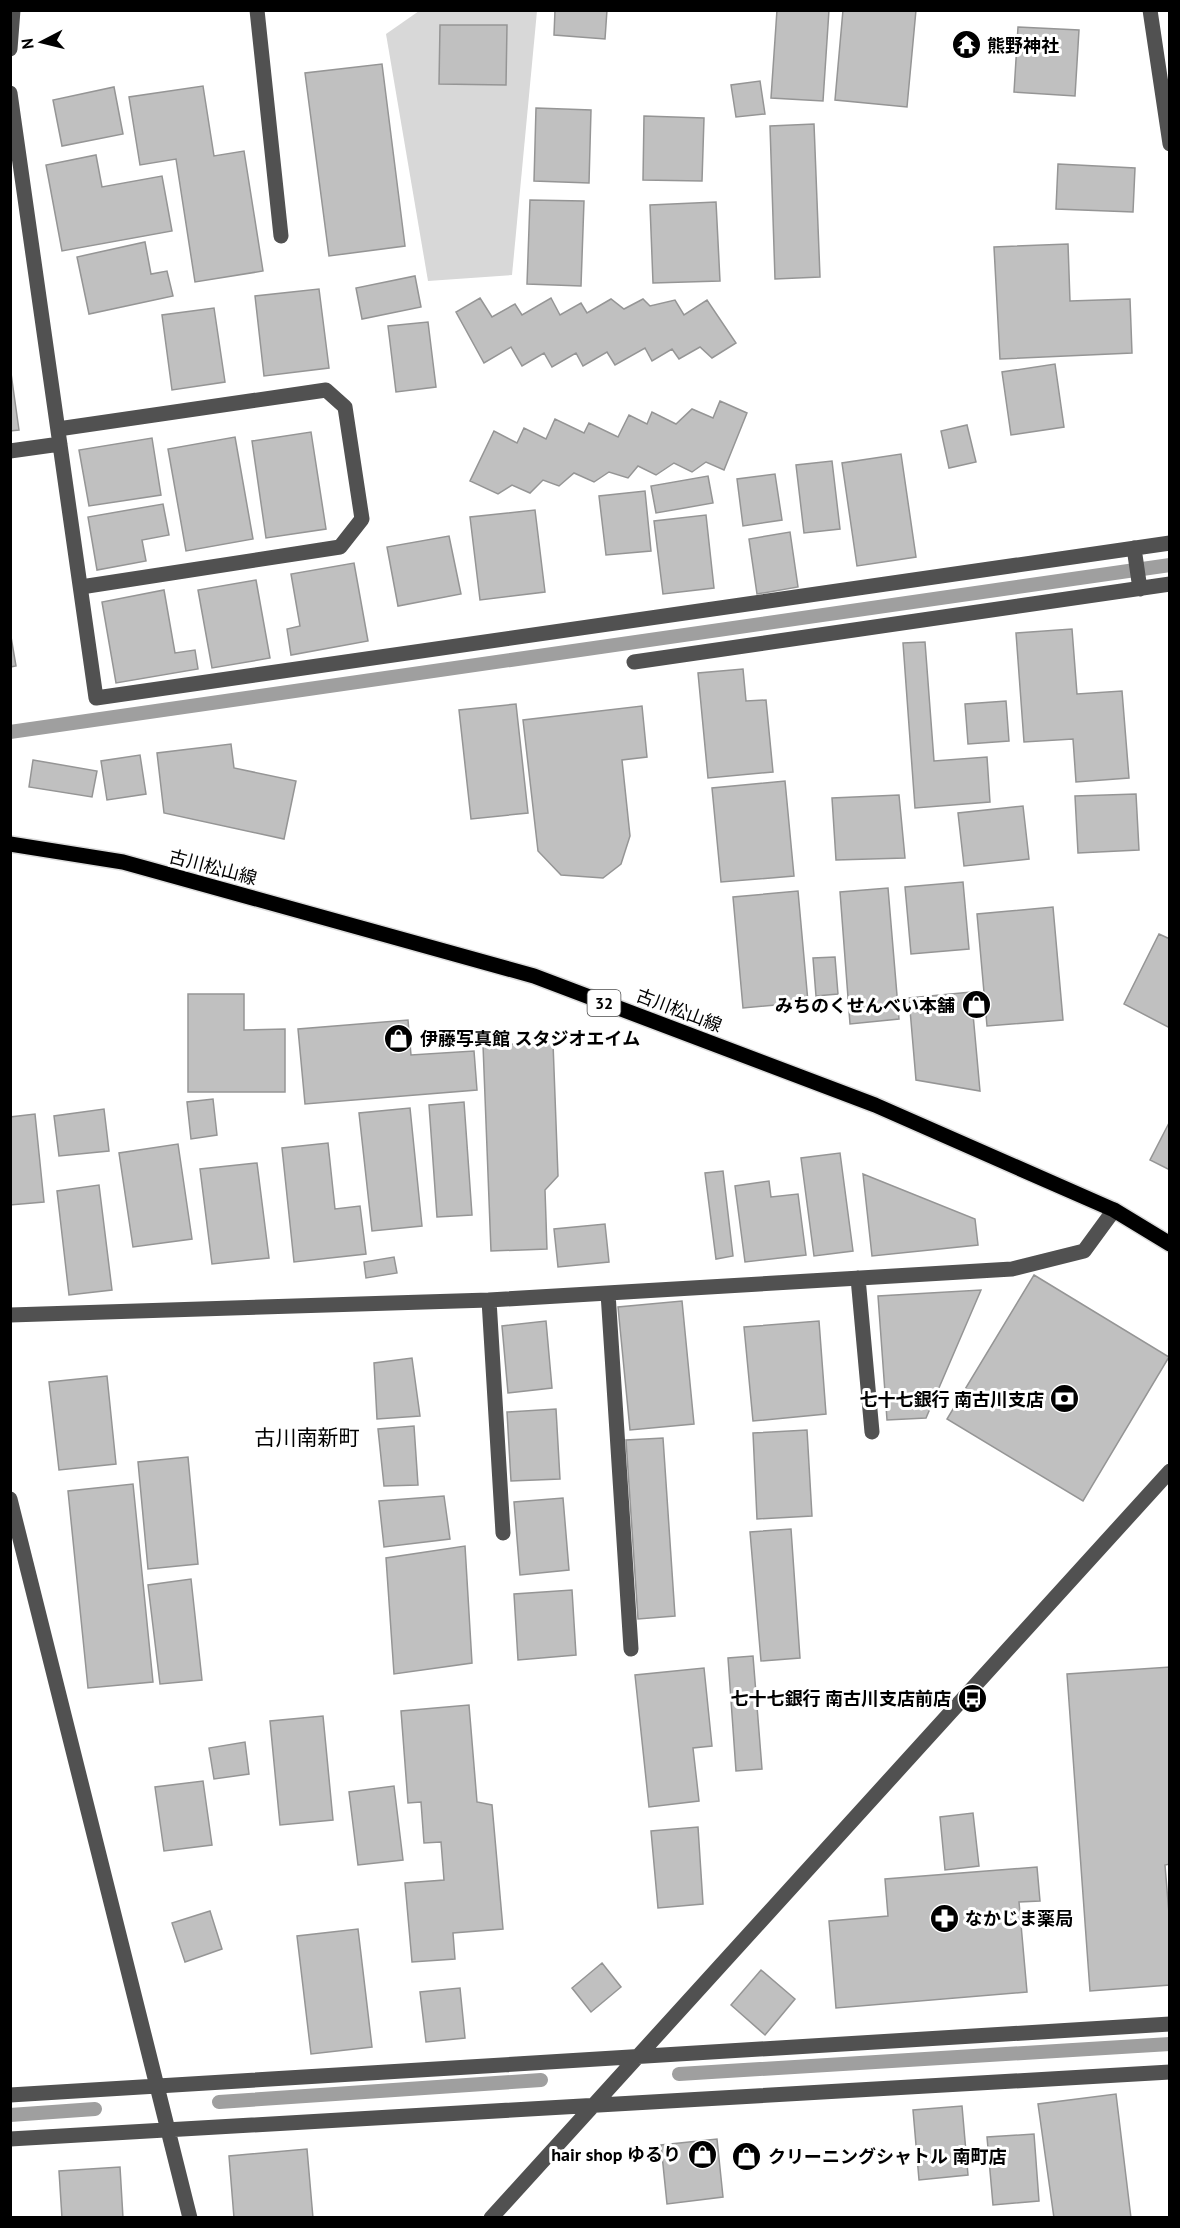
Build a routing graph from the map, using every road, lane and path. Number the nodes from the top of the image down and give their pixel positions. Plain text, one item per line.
1 (13, 10) edge
2 (257, 10) edge
3 (1150, 10) edge
4 (10, 49) edge
5 (10, 93) edge
6 (1170, 144) edge
7 (281, 236) dead end
8 (59, 437) junction
9 (10, 451) edge
10 (1170, 543) edge
11 (1135, 553) junction
12 (1139, 583) junction
13 (1170, 584) edge
14 (81, 587) junction
15 (634, 662) dead end
16 (10, 844) edge
17 (1114, 1210) junction
18 (1170, 1244) edge
19 (858, 1278) junction
20 (608, 1293) junction
21 (489, 1300) junction
22 (10, 1316) edge
23 (872, 1431) dead end
24 (1170, 1471) edge
25 (10, 1499) edge
26 (503, 1533) dead end
27 (631, 1649) dead end
28 (1170, 2024) edge
29 (639, 2056) junction
30 (1170, 2072) edge
31 (158, 2086) junction
32 (10, 2095) edge
33 (594, 2106) junction
34 (168, 2130) junction
35 (10, 2139) edge
36 (190, 2217) edge
37 (491, 2217) edge

1 - 4 street
2 - 7 street
3 - 6 street
5 - 8 street
8 - 9 street
8 - 14 street
8 - 14 street
10 - 11 street
11 - 12 street
11 - 14 street
12 - 13 street
12 - 15 street
16 - 17 main road, 古川松山線 / 32
17 - 18 main road, 古川松山線 / 32
17 - 19 street
19 - 20 street
19 - 23 street
20 - 21 street
20 - 27 street
21 - 22 street
21 - 26 street
24 - 29 street
25 - 31 street
28 - 29 street
29 - 31 street
29 - 33 street
30 - 33 street
31 - 32 street
31 - 34 street
33 - 34 street
33 - 37 street
34 - 35 street
34 - 36 street

